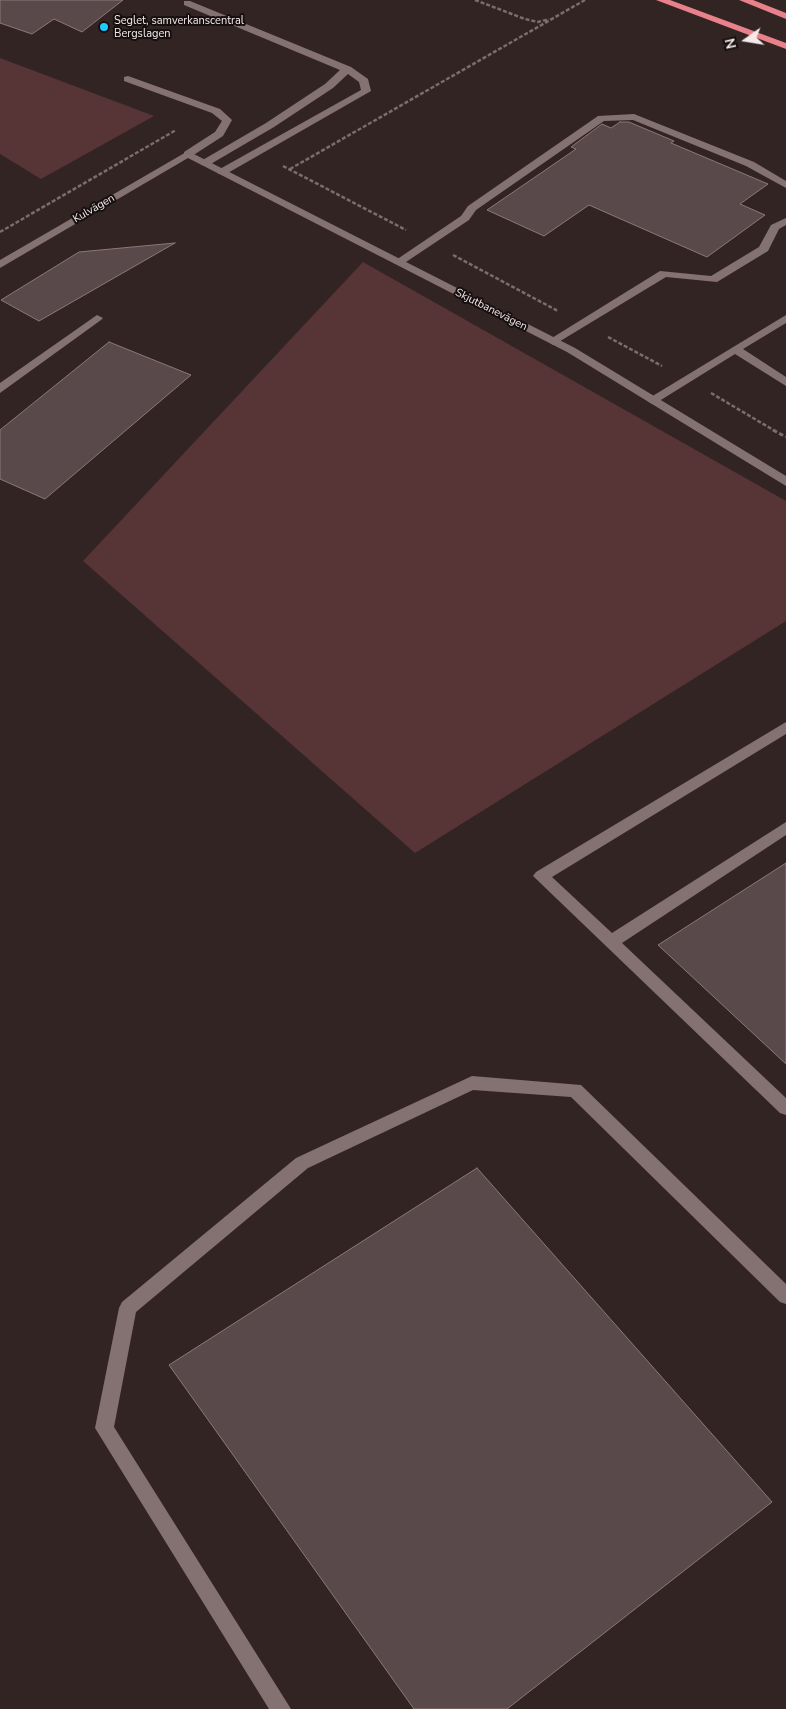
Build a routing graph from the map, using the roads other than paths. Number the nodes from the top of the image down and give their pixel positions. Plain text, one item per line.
1 (661, 0) edge
2 (744, 0) edge
3 (187, 3) dead end
4 (786, 16) edge
5 (786, 46) edge
6 (347, 69) junction
7 (128, 79) dead end
8 (188, 154) junction
9 (205, 163) junction
10 (222, 172) junction
11 (786, 185) edge
12 (786, 221) edge
13 (399, 262) junction
14 (0, 264) edge
15 (97, 318) dead end
16 (786, 318) edge
17 (553, 341) junction
18 (734, 349) junction
19 (786, 382) edge
20 (0, 389) edge
21 (652, 400) junction
22 (786, 482) edge
23 (786, 727) edge
24 (786, 828) edge
25 (611, 942) junction
26 (786, 1108) edge
27 (786, 1296) edge
28 (281, 1709) edge

1 - 5 highway
2 - 4 highway
3 - 6 street
6 - 9 street
6 - 10 street
7 - 8 street, Kulvägen
8 - 9 street, Skjutbanevägen
8 - 14 street, Kulvägen
9 - 10 street, Skjutbanevägen
10 - 13 street, Skjutbanevägen
11 - 13 street
12 - 17 street
13 - 17 street, Skjutbanevägen
15 - 20 street
16 - 18 street
17 - 21 street, Skjutbanevägen
18 - 19 street
18 - 21 street
21 - 22 street, Skjutbanevägen
23 - 25 street
24 - 25 street
25 - 26 street
27 - 28 street

